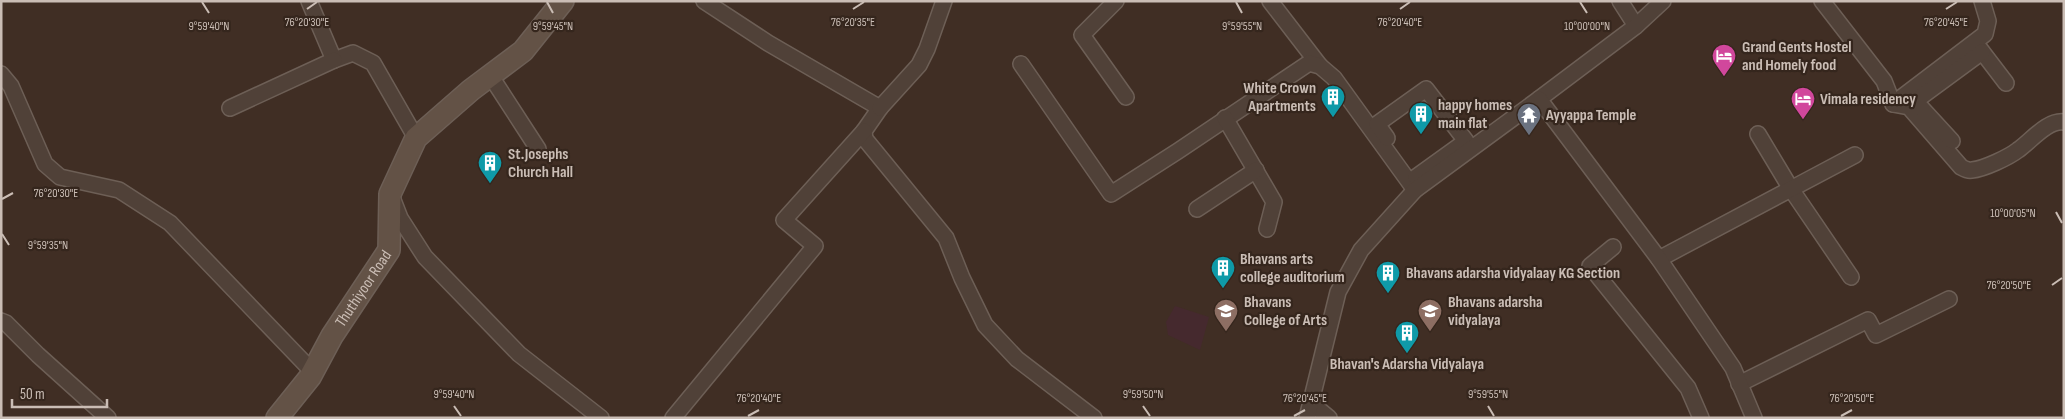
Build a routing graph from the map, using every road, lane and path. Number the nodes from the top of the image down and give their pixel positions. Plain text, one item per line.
1 (310, 1) edge
2 (563, 1) edge
3 (704, 1) edge
4 (944, 1) edge
5 (1116, 1) edge
6 (1270, 1) edge
7 (1620, 1) edge
8 (1663, 1) edge
9 (1822, 1) edge
10 (1982, 1) edge
11 (1636, 26) junction
12 (1978, 47) junction
13 (334, 60) junction
14 (1020, 64) dead end
15 (1320, 66) junction
16 (1, 74) edge
17 (490, 76) junction
18 (2006, 83) dead end
19 (1126, 97) dead end
20 (1539, 99) junction
21 (1892, 104) junction
22 (230, 108) dead end
23 (880, 108) junction
24 (1225, 118) junction
25 (2064, 122) edge
26 (864, 131) junction
27 (1758, 134) dead end
28 (416, 138) junction
29 (1952, 141) dead end
30 (538, 149) dead end
31 (1855, 155) dead end
32 (1256, 170) junction
33 (1418, 184) junction
34 (1791, 189) junction
35 (390, 194) junction
36 (1197, 209) dead end
37 (1267, 229) dead end
38 (1614, 247) dead end
39 (1659, 259) junction
40 (1851, 277) dead end
41 (1950, 299) dead end
42 (1, 321) edge
43 (313, 372) junction
44 (1739, 384) junction
45 (1309, 410) edge
46 (108, 418) edge
47 (277, 418) edge
48 (600, 418) edge
49 (673, 418) edge
50 (1094, 418) edge
51 (1329, 418) edge
52 (1702, 418) edge
53 (1754, 418) edge

1 - 13 street
2 - 17 main road, Thuthiyoor Road
3 - 23 street
4 - 23 street
5 - 19 street
6 - 15 street
7 - 11 street
8 - 11 street
9 - 21 street
10 - 12 street
11 - 20 street
12 - 18 street
12 - 21 street
12 - 29 street
13 - 22 street
13 - 28 street
14 - 24 street
15 - 24 street
15 - 33 street
16 - 43 street
17 - 28 main road, Thuthiyoor Road
17 - 30 street
20 - 33 street
20 - 39 street
21 - 25 street
23 - 26 street
24 - 32 street
26 - 49 street
26 - 50 street
27 - 34 street
28 - 35 main road, Thuthiyoor Road
31 - 34 street
32 - 36 street
32 - 37 street
33 - 33 street
33 - 45 street
34 - 39 street
34 - 40 street
35 - 43 main road, Thuthiyoor Road
35 - 48 street
38 - 52 street
39 - 44 street
41 - 44 street
42 - 46 street
43 - 47 main road, Thuthiyoor Road
44 - 53 street
45 - 51 street

